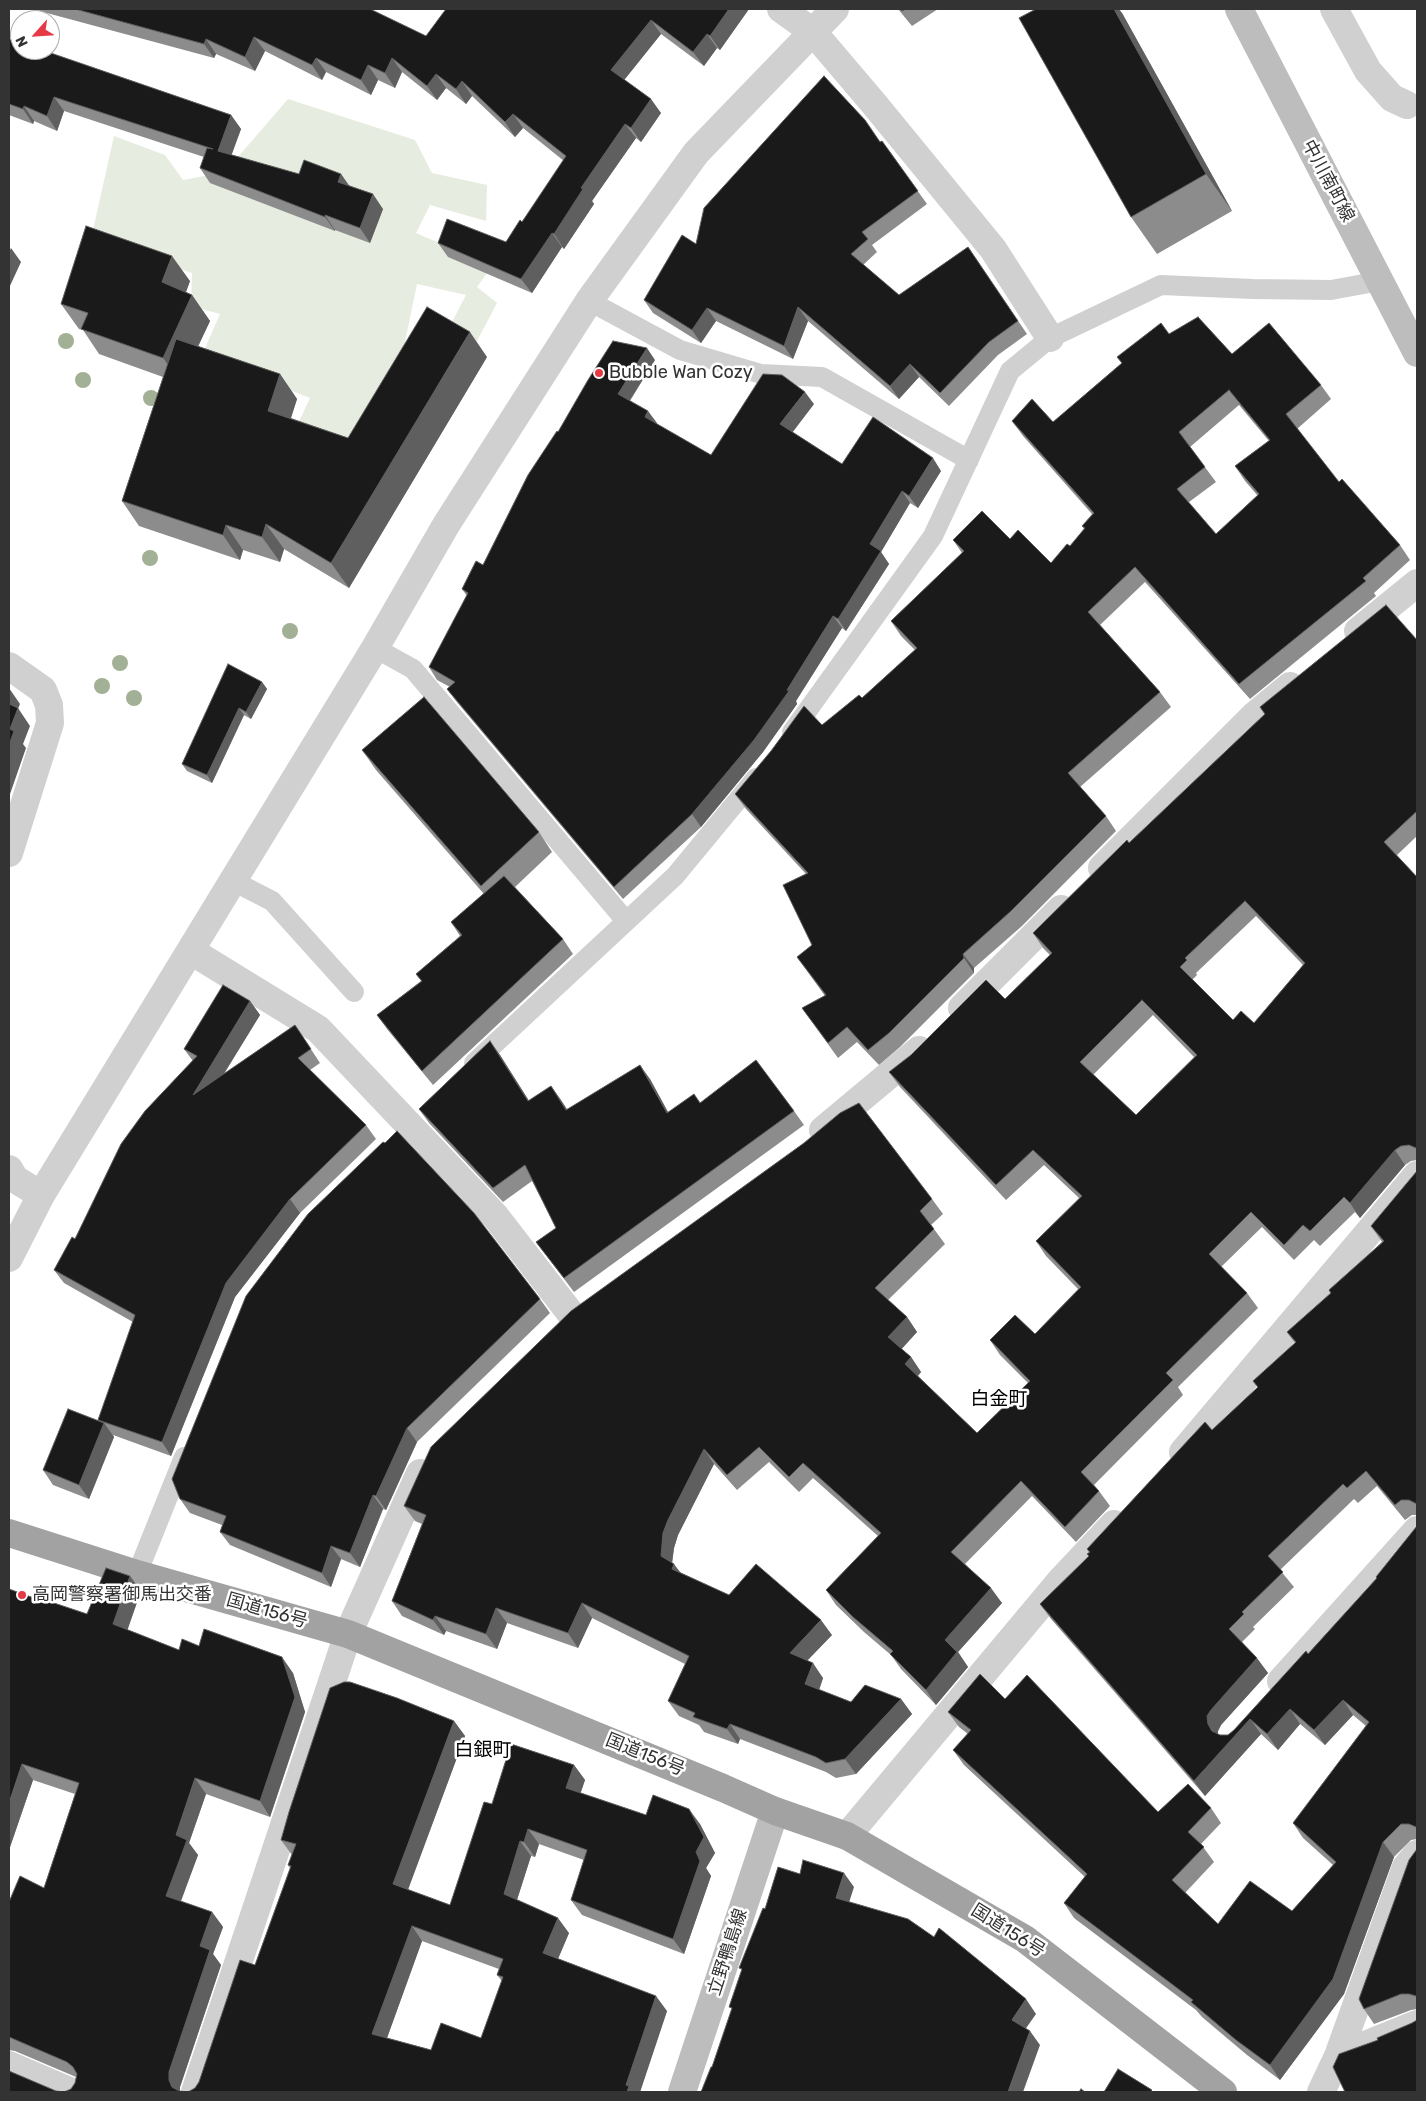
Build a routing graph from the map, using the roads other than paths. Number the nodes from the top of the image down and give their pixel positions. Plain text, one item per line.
1 (781, 9) edge
2 (835, 9) edge
3 (1239, 9) edge
4 (1334, 9) edge
5 (813, 32) junction
6 (1407, 105) dead end
7 (1380, 281) junction
8 (589, 301) junction
9 (1050, 338) junction
10 (1417, 353) edge
11 (969, 460) junction
12 (1417, 583) edge
13 (1341, 645) edge
14 (375, 648) junction
15 (9, 666) edge
16 (1310, 670) edge
17 (784, 743) edge
18 (766, 766) edge
19 (9, 853) edge
20 (233, 881) junction
21 (626, 921) junction
22 (191, 952) junction
23 (354, 992) dead end
24 (459, 1077) edge
25 (805, 1145) edge
26 (9, 1169) edge
27 (1417, 1175) edge
28 (42, 1194) junction
29 (9, 1258) edge
30 (594, 1298) edge
31 (191, 1438) edge
32 (428, 1453) edge
33 (1169, 1466) edge
34 (1129, 1508) edge
35 (1417, 1530) edge
36 (9, 1533) edge
37 (137, 1574) junction
38 (348, 1634) junction
39 (1266, 1698) edge
40 (775, 1812) junction
41 (847, 1836) junction
42 (1417, 1854) edge
43 (1417, 2024) edge
44 (1338, 2056) junction
45 (9, 2065) edge
46 (72, 2092) edge
47 (195, 2092) edge
48 (682, 2092) edge
49 (1223, 2092) edge
50 (1321, 2092) edge

1 - 5 street
2 - 5 street
3 - 7 main road, 中川南町線
4 - 6 street
5 - 8 street
5 - 9 street
7 - 9 lane
7 - 10 main road, 中川南町線
8 - 11 lane
8 - 14 street
9 - 11 lane
11 - 17 lane
12 - 13 street
14 - 20 street
14 - 21 lane
15 - 19 street
16 - 25 street
18 - 21 lane
20 - 22 street
20 - 23 lane
21 - 24 lane
22 - 28 street
22 - 30 street
26 - 28 street
27 - 33 street
28 - 29 street
31 - 37 lane
32 - 38 street
34 - 41 street
35 - 39 street
36 - 37 highway, 国道156号
37 - 38 highway, 国道156号
38 - 40 highway, 国道156号
38 - 47 street
40 - 41 highway, 国道156号
40 - 48 main road, 立野鴨島線
41 - 49 highway, 国道156号
42 - 44 street
43 - 44 street
44 - 50 street
45 - 46 street

